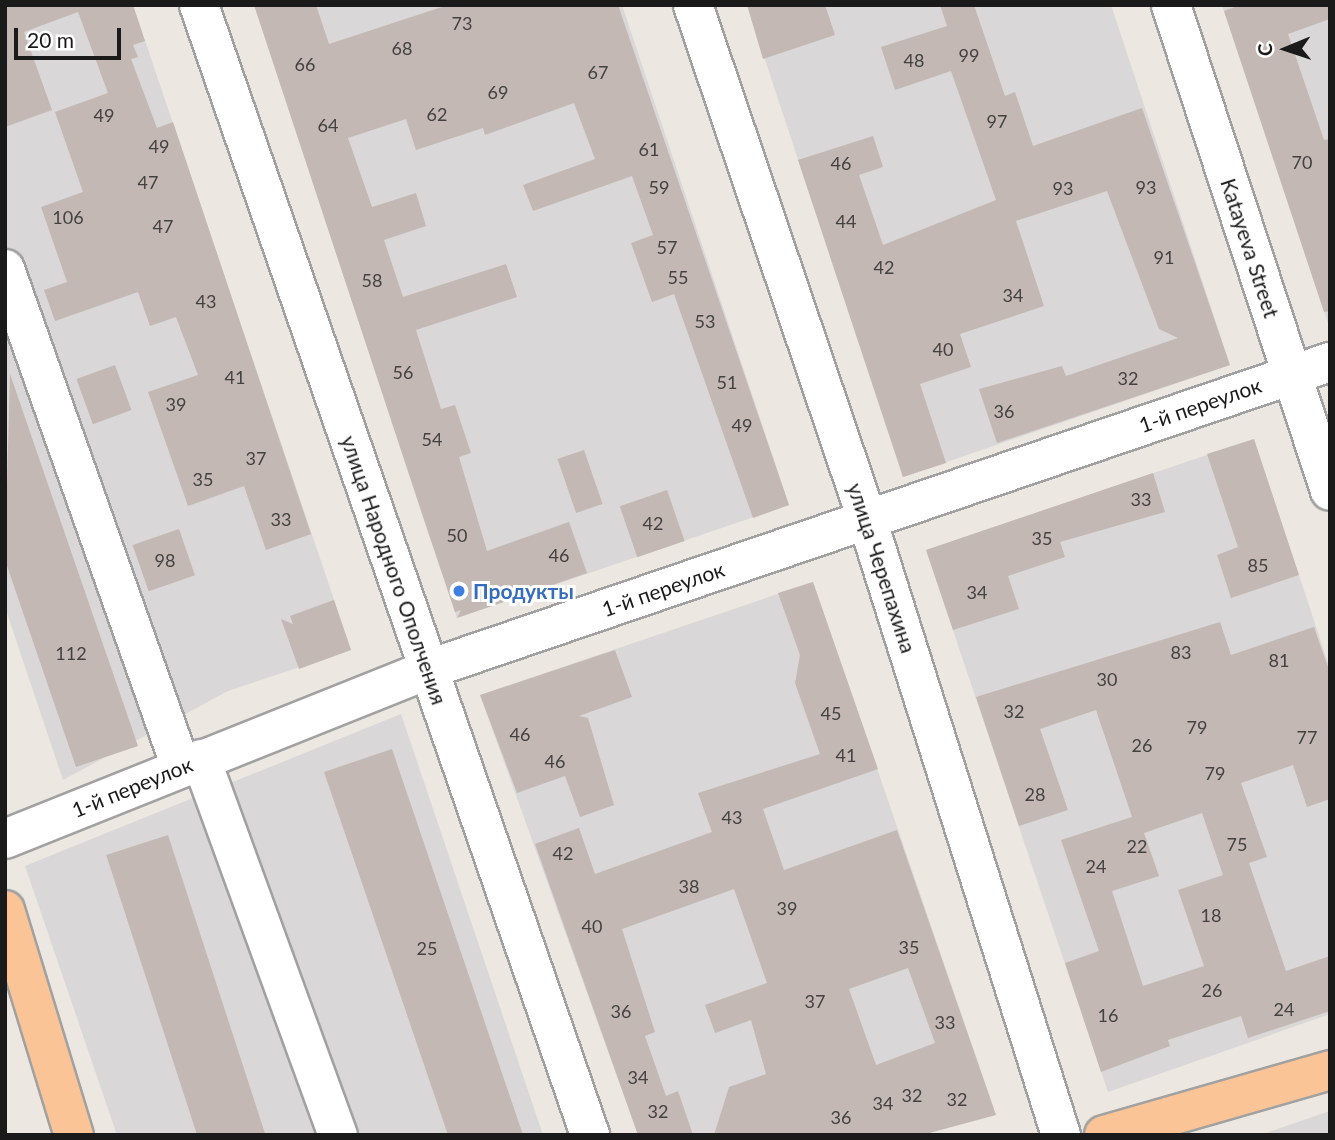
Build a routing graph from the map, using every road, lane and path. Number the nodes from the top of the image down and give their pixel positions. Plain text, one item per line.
1 (199, 5) edge
2 (693, 5) edge
3 (1171, 5) edge
4 (5, 269) edge
5 (1330, 362) edge
6 (1292, 374) junction
7 (1330, 491) edge
8 (867, 519) junction
9 (429, 669) junction
10 (191, 763) junction
11 (5, 839) edge
12 (5, 910) edge
13 (1330, 1070) edge
14 (74, 1135) edge
15 (338, 1135) edge
16 (590, 1135) edge
17 (1061, 1135) edge
18 (1104, 1135) edge

1 - 9 street, улица Народного Ополчения
2 - 8 street, улица Черепахина
3 - 6 street, Katayeva Street
4 - 10 street
5 - 6 street, 1-й переулок
6 - 7 street, Katayeva Street
6 - 8 street, 1-й переулок
8 - 9 street, 1-й переулок
8 - 17 street, улица Черепахина
9 - 10 street, 1-й переулок
9 - 16 street, улица Народного Ополчения
10 - 11 street, 1-й переулок
10 - 15 street
12 - 14 main road
13 - 18 main road

